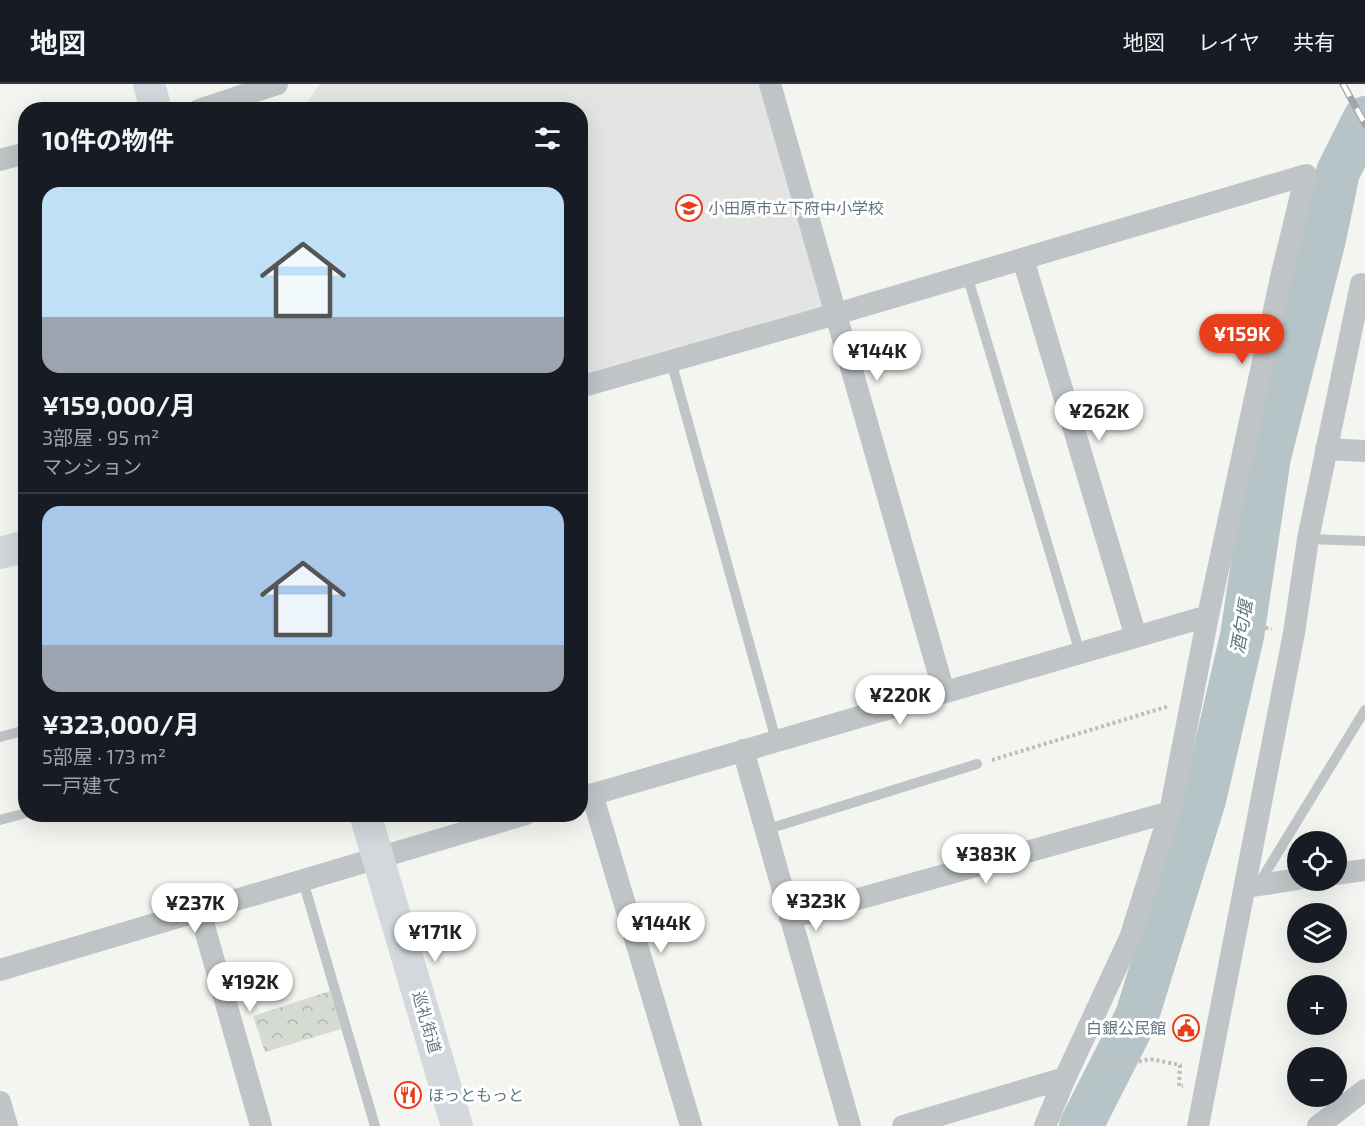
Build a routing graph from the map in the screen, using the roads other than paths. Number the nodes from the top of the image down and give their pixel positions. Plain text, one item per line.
1 (149, 84) edge
2 (277, 84) edge
3 (770, 84) edge
4 (154, 102) edge
5 (223, 102) edge
6 (18, 155) edge
7 (0, 160) edge
8 (1023, 259) junction
9 (967, 275) junction
10 (1361, 284) dead end
11 (836, 314) junction
12 (671, 361) junction
13 (588, 385) edge
14 (1326, 449) junction
15 (1365, 451) edge
16 (1308, 539) junction
17 (1365, 541) edge
18 (18, 548) edge
19 (0, 553) edge
20 (1208, 616) junction
21 (1136, 637) junction
22 (1080, 653) junction
23 (944, 692) junction
24 (1365, 710) edge
25 (18, 732) edge
26 (0, 737) edge
27 (776, 740) junction
28 (743, 750) junction
29 (977, 764) road end
30 (588, 795) edge
31 (588, 802) edge
32 (1170, 812) junction
33 (18, 815) edge
34 (0, 820) edge
35 (367, 822) edge
36 (499, 822) edge
37 (765, 830) junction
38 (379, 859) junction
39 (1365, 870) edge
40 (1347, 872) edge
41 (303, 881) junction
42 (1287, 881) edge
43 (1252, 886) junction
44 (200, 912) junction
45 (790, 918) junction
46 (0, 970) edge
47 (1065, 1078) junction
48 (1365, 1090) edge
49 (0, 1102) edge
50 (7, 1126) edge
51 (261, 1126) edge
52 (375, 1126) edge
53 (458, 1126) edge
54 (691, 1126) edge
55 (850, 1126) edge
56 (903, 1126) edge
57 (1045, 1126) edge
58 (1198, 1126) edge
59 (1320, 1126) edge

1 - 4 street
2 - 5 street
3 - 11 street
6 - 7 street
8 - 9 street
8 - 20 street
8 - 21 street
9 - 11 street
9 - 22 lane
10 - 14 street
11 - 12 street
11 - 23 street
12 - 13 street
12 - 27 lane
14 - 15 street
14 - 16 street
16 - 17 lane
16 - 43 street
18 - 19 street
20 - 21 street
20 - 32 street
21 - 22 street
22 - 23 street
23 - 27 street
24 - 43 lane
25 - 26 lane
27 - 28 street
28 - 30 street
28 - 37 street
29 - 37 lane
31 - 54 street
32 - 45 street
32 - 47 street
33 - 34 lane
35 - 38 street, 巡礼街道
36 - 38 street
37 - 45 street
38 - 41 street
38 - 53 street, 巡礼街道
39 - 40 street
41 - 44 street
41 - 52 lane
42 - 43 street
43 - 58 street
44 - 46 street
44 - 51 street
45 - 55 street
47 - 56 street
47 - 57 street
48 - 59 street
49 - 50 street

